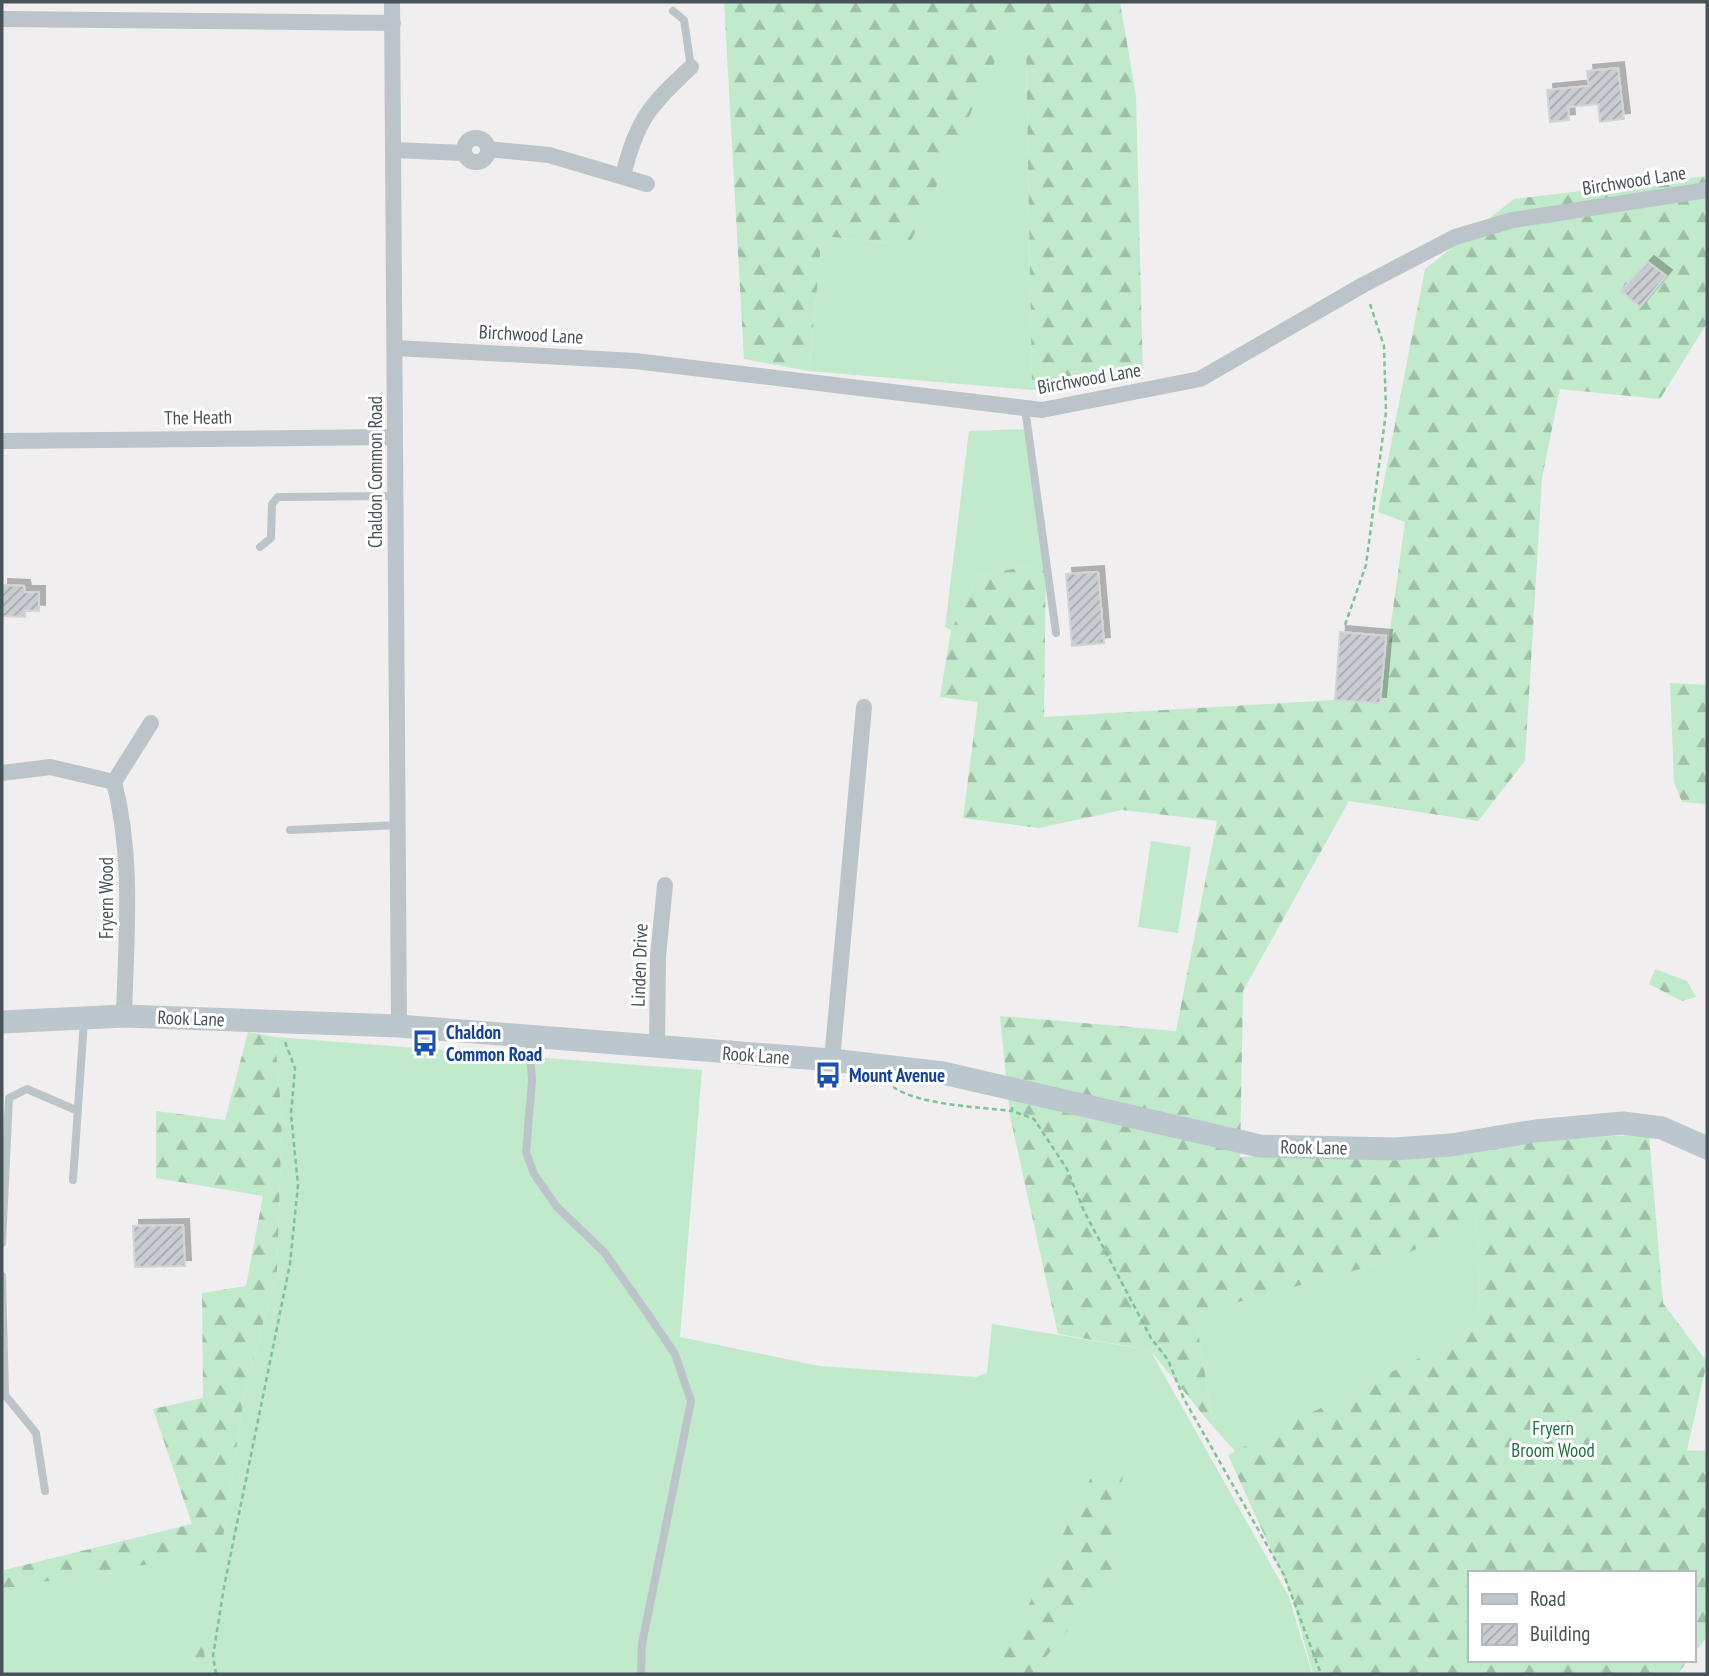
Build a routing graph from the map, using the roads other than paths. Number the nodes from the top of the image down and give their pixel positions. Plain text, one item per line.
1 (392, 2) edge
2 (673, 11) dead end
3 (2, 19) edge
4 (393, 23) junction
5 (691, 67) joint
6 (394, 150) junction
7 (623, 176) junction
8 (647, 184) dead end
9 (1707, 190) edge
10 (396, 348) junction
11 (1025, 408) junction
12 (395, 437) junction
13 (2, 441) edge
14 (395, 496) junction
15 (260, 547) dead end
16 (1056, 633) dead end
17 (864, 706) dead end
18 (151, 723) dead end
19 (2, 773) edge
20 (114, 782) junction
21 (399, 825) junction
22 (290, 830) dead end
23 (665, 885) dead end
24 (124, 1016) junction
25 (84, 1018) junction
26 (2, 1022) edge
27 (399, 1026) junction
28 (528, 1036) junction
29 (657, 1047) junction
30 (832, 1060) junction
31 (78, 1111) junction
32 (1707, 1148) edge
33 (73, 1180) dead end
34 (2, 1243) edge
35 (2, 1276) edge
36 (46, 1491) dead end
37 (641, 1674) edge

1 - 4 street, Chaldon Common Road
2 - 5 lane
3 - 4 street
4 - 6 street, Chaldon Common Road
5 - 7 street
6 - 7 street
6 - 10 street, Chaldon Common Road
7 - 8 street
9 - 11 street, Birchwood Lane
10 - 11 street, Birchwood Lane
10 - 12 street, Chaldon Common Road
11 - 16 lane
12 - 13 street, The Heath
12 - 14 street, Chaldon Common Road
14 - 15 lane
14 - 21 street, Chaldon Common Road
17 - 30 street
18 - 20 street
19 - 20 street
20 - 24 street, Fryern Wood
21 - 22 lane
21 - 27 street, Chaldon Common Road
23 - 29 street, Linden Drive
24 - 25 main road, Rook Lane
24 - 27 main road, Rook Lane
25 - 26 main road, Rook Lane
25 - 31 lane
27 - 28 main road, Rook Lane
28 - 29 main road, Rook Lane
28 - 37 lane
29 - 30 main road, Rook Lane
30 - 32 main road, Rook Lane
31 - 33 lane
31 - 34 lane
35 - 36 lane

